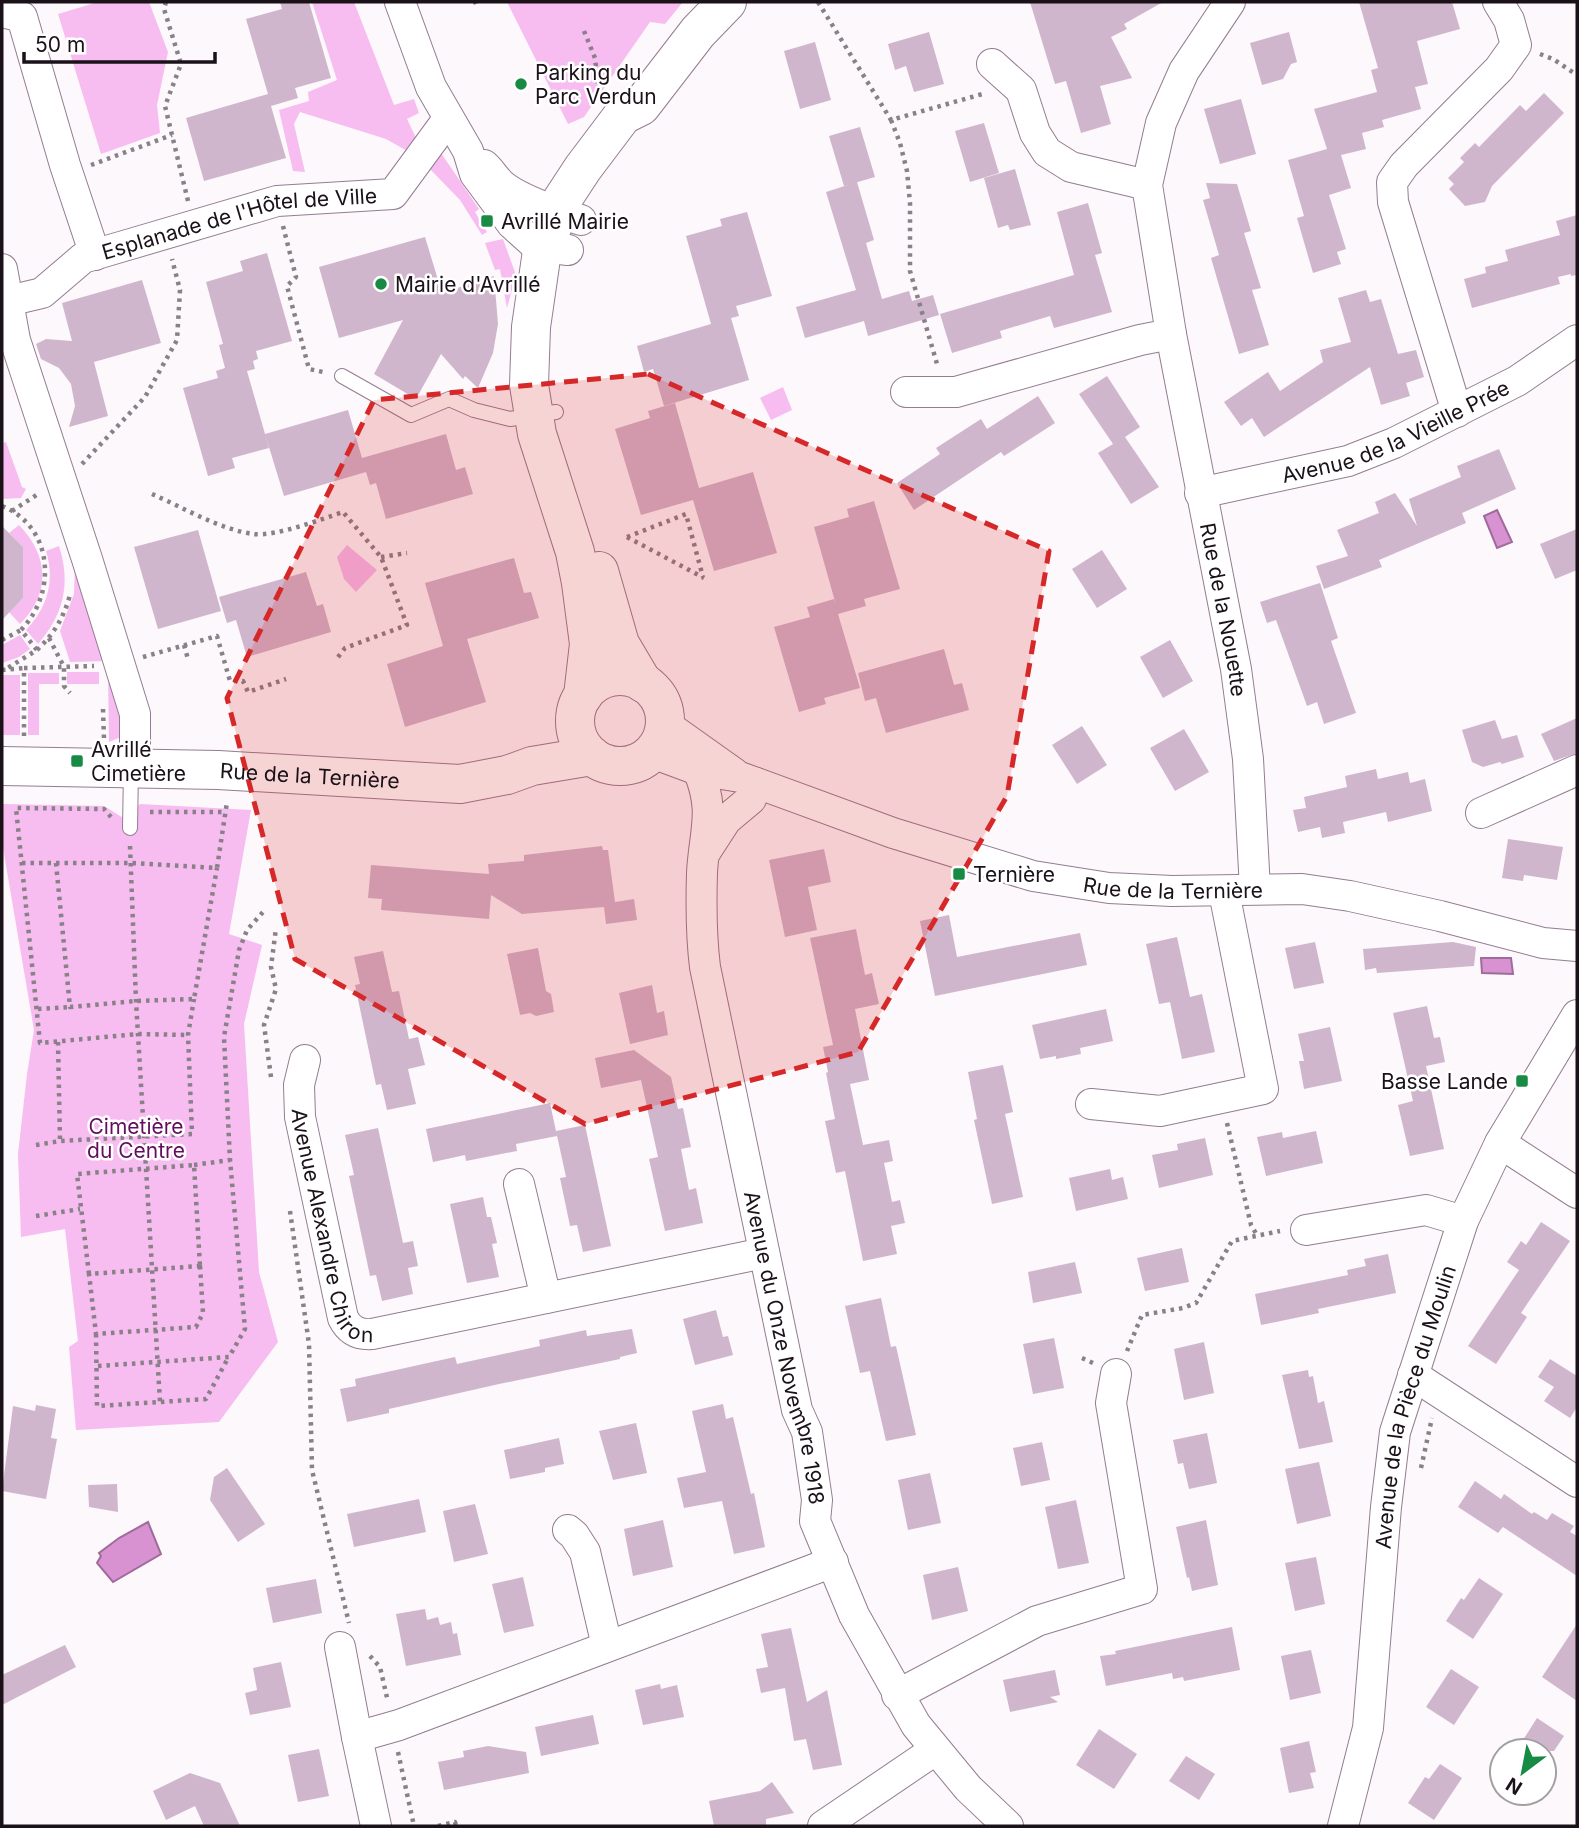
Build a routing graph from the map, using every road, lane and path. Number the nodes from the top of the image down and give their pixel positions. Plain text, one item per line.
1 (166, 2) edge
2 (400, 2) edge
3 (727, 2) edge
4 (818, 2) edge
5 (1230, 2) edge
6 (1498, 2) edge
7 (2, 12) edge
8 (584, 31) dead end
9 (1516, 45) junction
10 (992, 64) joint
11 (1577, 75) edge
12 (599, 94) dead end
13 (448, 119) junction
14 (891, 120) junction
15 (172, 135) junction
16 (66, 169) junction
17 (1147, 184) junction
18 (276, 201) junction
19 (194, 225) junction
20 (562, 233) junction
21 (165, 234) junction
22 (95, 255) junction
23 (2, 269) edge
24 (4, 286) edge
25 (1171, 334) junction
26 (1577, 340) edge
27 (342, 376) joint
28 (906, 392) dead end
29 (953, 392) junction
30 (1457, 412) junction
31 (545, 413) junction
32 (61, 479) junction
33 (1200, 493) junction
34 (152, 494) dead end
35 (2, 506) edge
36 (12, 511) junction
37 (407, 553) dead end
38 (381, 557) junction
39 (704, 578) joint
40 (71, 585) dead end
41 (21, 630) junction
42 (49, 638) junction
43 (2, 640) edge
44 (184, 645) junction
45 (37, 650) junction
46 (188, 659) dead end
47 (335, 661) dead end
48 (120, 665) junction
49 (64, 667) junction
50 (24, 668) junction
51 (4, 670) edge
52 (286, 679) dead end
53 (643, 682) junction
54 (70, 693) dead end
55 (579, 709) junction
56 (658, 739) junction
57 (592, 756) junction
58 (13, 757) edge
59 (133, 766) junction
60 (532, 766) junction
61 (698, 770) junction
62 (1577, 770) edge
63 (748, 780) junction
64 (227, 801) dead end
65 (226, 812) junction
66 (1482, 813) dead end
67 (130, 828) junction
68 (704, 855) junction
69 (22, 863) junction
70 (56, 863) junction
71 (131, 863) junction
72 (217, 868) junction
73 (1255, 889) junction
74 (1224, 892) junction
75 (263, 912) dead end
76 (1577, 946) edge
77 (194, 999) junction
78 (136, 1001) junction
79 (70, 1007) junction
80 (38, 1009) junction
81 (1577, 1016) edge
82 (138, 1034) junction
83 (188, 1035) junction
84 (58, 1042) junction
85 (305, 1060) dead end
86 (1228, 1097) junction
87 (1091, 1104) dead end
88 (145, 1136) junction
89 (60, 1141) junction
90 (1500, 1143) junction
91 (37, 1144) dead end
92 (230, 1160) junction
93 (194, 1165) junction
94 (147, 1169) junction
95 (519, 1184) dead end
96 (1577, 1193) edge
97 (80, 1209) junction
98 (36, 1216) dead end
99 (1463, 1221) junction
100 (1306, 1230) joint
101 (1258, 1237) junction
102 (764, 1253) junction
103 (200, 1266) junction
104 (153, 1269) junction
105 (89, 1274) junction
106 (546, 1298) junction
107 (158, 1331) junction
108 (96, 1334) junction
109 (309, 1344) dead end
110 (229, 1357) junction
111 (159, 1363) junction
112 (98, 1366) junction
113 (1116, 1374) joint
114 (1413, 1375) junction
115 (160, 1402) junction
116 (1577, 1482) edge
117 (568, 1530) dead end
118 (833, 1562) junction
119 (345, 1636) joint
120 (607, 1646) junction
121 (897, 1695) junction
122 (357, 1737) junction
123 (935, 1750) junction
124 (376, 1826) edge
125 (438, 1826) edge
126 (456, 1826) edge
127 (823, 1826) edge
128 (1008, 1826) edge
129 (1343, 1826) edge

1 - 15 path
2 - 13 street
3 - 20 street
4 - 14 path
5 - 17 street, Rue de la Nouette
6 - 9 street
7 - 16 street
8 - 12 path
9 - 11 path
9 - 30 street
10 - 14 path
10 - 17 street
13 - 18 street, Esplanade de l'Hôtel de Ville
13 - 20 street
14 - 29 path
15 - 16 path
15 - 19 path
16 - 22 street
17 - 25 street, Rue de la Nouette
18 - 19 street, Esplanade de l'Hôtel de Ville
18 - 27 path
19 - 21 street, Esplanade de l'Hôtel de Ville
20 - 31 street
21 - 22 street, Esplanade de l'Hôtel de Ville
21 - 32 path
22 - 24 street, Esplanade de l'Hôtel de Ville
23 - 24 street
24 - 32 street
25 - 29 street
25 - 33 street, Rue de la Nouette
26 - 30 street, Avenue de la Vieille Prée
27 - 31 lane
28 - 29 street
30 - 33 street, Avenue de la Vieille Prée
31 - 53 street
31 - 55 street
32 - 36 path
32 - 48 street
33 - 73 street, Rue de la Nouette
34 - 38 path
35 - 36 path
36 - 41 path
37 - 38 path
38 - 47 path
39 - 39 path
40 - 42 path
41 - 43 path
41 - 45 path
42 - 45 path
42 - 49 path
44 - 46 path
44 - 48 path
44 - 52 path
45 - 51 path
48 - 49 path
48 - 59 street
49 - 50 path
49 - 54 path
50 - 51 path
50 - 58 path
53 - 55 street
53 - 56 street
55 - 57 street
55 - 60 street, Rue de la Ternière
56 - 57 street
56 - 61 street, Rue de la Ternière
56 - 63 street, Rue de la Ternière
57 - 60 street, Rue de la Ternière
58 - 59 street, Rue de la Ternière
59 - 60 street, Rue de la Ternière
59 - 67 lane
61 - 63 street, Rue de la Ternière
61 - 68 street, Avenue du Onze Novembre 1918
62 - 66 street
63 - 68 street, Avenue du Onze Novembre 1918
63 - 74 street, Rue de la Ternière
64 - 65 path
65 - 67 path
65 - 72 path
67 - 69 path
67 - 71 path
68 - 102 street, Avenue du Onze Novembre 1918
69 - 70 path
69 - 80 path
70 - 71 path
70 - 79 path
71 - 72 path
71 - 78 path
72 - 77 path
73 - 74 street, Rue de la Ternière
73 - 76 street, Rue de la Ternière
74 - 86 street
75 - 92 path
77 - 78 path
77 - 83 path
78 - 79 path
78 - 82 path
79 - 80 path
80 - 84 path
81 - 90 street, Avenue de la Pièce du Moulin
82 - 83 path
82 - 84 path
82 - 88 path
83 - 88 path
84 - 89 path
85 - 106 street, Avenue Alexandre Chiron
86 - 87 street
86 - 101 path
88 - 89 path
88 - 94 path
89 - 91 path
90 - 96 street
90 - 99 street, Avenue de la Pièce du Moulin
92 - 93 path
92 - 110 path
93 - 94 path
93 - 103 path
94 - 97 path
94 - 104 path
95 - 106 street
97 - 98 path
97 - 105 path
99 - 100 street
99 - 114 street, Avenue de la Pièce du Moulin
100 - 101 path
101 - 113 path
102 - 106 street, Avenue Alexandre Chiron
102 - 118 street, Avenue du Onze Novembre 1918
103 - 104 path
103 - 107 path
104 - 105 path
104 - 107 path
105 - 108 path
107 - 108 path
107 - 111 path
108 - 112 path
109 - 119 path
110 - 111 path
110 - 115 path
111 - 112 path
111 - 115 path
112 - 115 path
113 - 121 street
114 - 116 street
114 - 129 street, Avenue de la Pièce du Moulin
117 - 120 street
118 - 120 street
118 - 121 street, Avenue du Onze Novembre 1918
119 - 122 street
120 - 122 street
121 - 123 street, Avenue du Onze Novembre 1918
122 - 124 street
123 - 127 street
123 - 128 street, Avenue du Onze Novembre 1918
125 - 126 path

